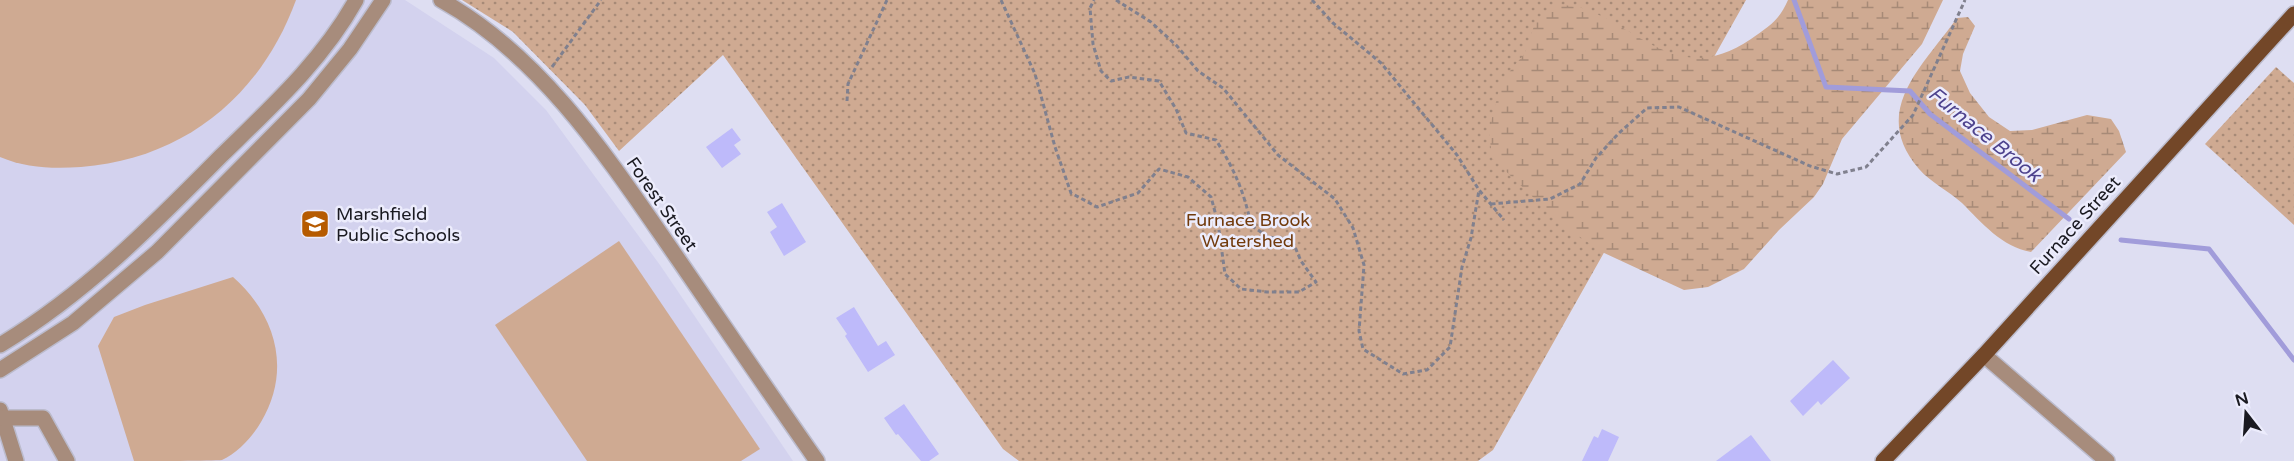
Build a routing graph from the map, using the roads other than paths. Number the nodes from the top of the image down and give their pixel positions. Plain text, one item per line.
1 (356, 0) edge
2 (382, 0) edge
3 (441, 0) edge
4 (2294, 14) edge
5 (0, 345) edge
6 (1984, 355) junction
7 (0, 370) edge
8 (2, 414) edge
9 (16, 461) edge
10 (67, 461) edge
11 (817, 461) edge
12 (1883, 461) edge
13 (2107, 461) edge

1 - 5 street
2 - 7 street
3 - 11 street, Forest Street
4 - 6 main road, Furnace Street
6 - 12 main road, Furnace Street
6 - 13 street
8 - 9 street
8 - 10 street

